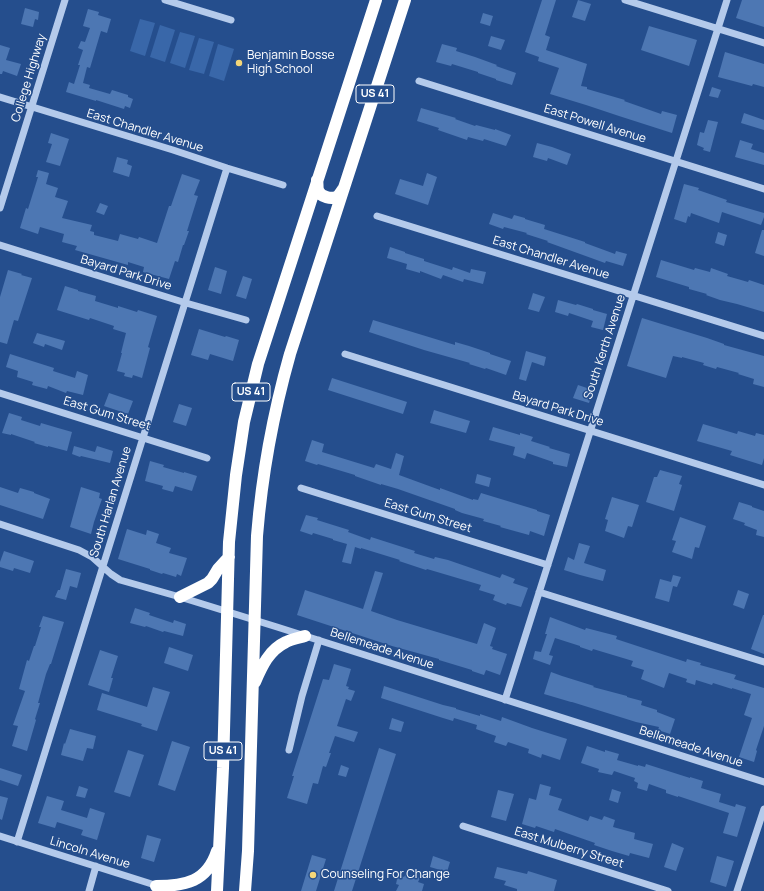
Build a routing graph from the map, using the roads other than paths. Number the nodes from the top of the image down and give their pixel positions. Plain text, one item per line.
1 (65, 0) edge
2 (165, 0) edge
3 (376, 0) edge
4 (406, 0) edge
5 (624, 0) edge
6 (727, 0) edge
7 (230, 20) dead end
8 (718, 29) junction
9 (764, 44) edge
10 (419, 81) dead end
11 (0, 97) edge
12 (31, 107) junction
13 (676, 161) junction
14 (227, 168) junction
15 (318, 180) junction
16 (284, 185) dead end
17 (344, 188) junction
18 (764, 189) edge
19 (0, 208) edge
20 (377, 216) dead end
21 (0, 245) edge
22 (633, 296) junction
23 (186, 303) junction
24 (246, 320) dead end
25 (764, 336) edge
26 (344, 354) dead end
27 (0, 393) edge
28 (590, 431) junction
29 (143, 437) junction
30 (207, 458) dead end
31 (764, 485) edge
32 (301, 488) dead end
33 (0, 524) edge
34 (229, 557) junction
35 (548, 565) junction
36 (102, 567) junction
37 (539, 592) junction
38 (180, 597) junction
39 (228, 612) junction
40 (255, 620) junction
41 (304, 636) junction
42 (319, 640) junction
43 (764, 662) edge
44 (253, 687) junction
45 (505, 700) junction
46 (289, 750) dead end
47 (764, 782) edge
48 (764, 810) edge
49 (463, 826) dead end
50 (0, 836) edge
51 (17, 842) junction
52 (220, 842) junction
53 (96, 866) junction
54 (156, 886) junction
55 (88, 891) edge
56 (174, 891) edge
57 (217, 891) edge
58 (245, 891) edge
59 (668, 891) edge
60 (737, 891) edge

1 - 12 street, College Highway
2 - 7 street
3 - 15 highway, US 41
4 - 17 highway, US 41
5 - 8 street
6 - 8 street, South Kerth Avenue
8 - 9 street
8 - 13 street, South Kerth Avenue
10 - 13 street, East Powell Avenue
11 - 12 street, East Chandler Avenue
12 - 14 street, East Chandler Avenue
12 - 19 street, College Highway
13 - 18 street, East Powell Avenue
13 - 22 street, South Kerth Avenue
14 - 16 street, East Chandler Avenue
14 - 23 street, South Harlan Avenue
15 - 17 highway
15 - 34 highway, US 41
17 - 40 highway, US 41
20 - 22 street, East Chandler Avenue
21 - 23 street, Bayard Park Drive
22 - 25 street, East Chandler Avenue
22 - 28 street, South Kerth Avenue
23 - 24 street, Bayard Park Drive
23 - 29 street, South Harlan Avenue
26 - 28 street, Bayard Park Drive
27 - 29 street, East Gum Street
28 - 31 street, Bayard Park Drive
28 - 35 street, South Kerth Avenue
29 - 30 street, East Gum Street
29 - 36 street, South Harlan Avenue
32 - 35 street, East Gum Street
33 - 36 street, Bellemeade Avenue
34 - 38 highway
34 - 39 highway, US 41
35 - 37 street, South Kerth Avenue
36 - 38 street, Bellemeade Avenue
36 - 51 street, South Harlan Avenue
37 - 43 street
37 - 45 street, South Kerth Avenue
38 - 39 street, Bellemeade Avenue
39 - 40 street, Bellemeade Avenue
39 - 52 highway, US 41
40 - 41 street, Bellemeade Avenue
40 - 44 highway, US 41
41 - 42 street, Bellemeade Avenue
41 - 44 highway
42 - 45 street, Bellemeade Avenue
42 - 46 street
44 - 58 highway, US 41
45 - 47 street, Bellemeade Avenue
48 - 60 street
49 - 59 street, East Mulberry Street
50 - 51 street, Lincoln Avenue
51 - 53 street, Lincoln Avenue
52 - 54 highway
52 - 57 highway, US 41
53 - 54 street, Lincoln Avenue
53 - 55 street
54 - 56 street, Lincoln Avenue

